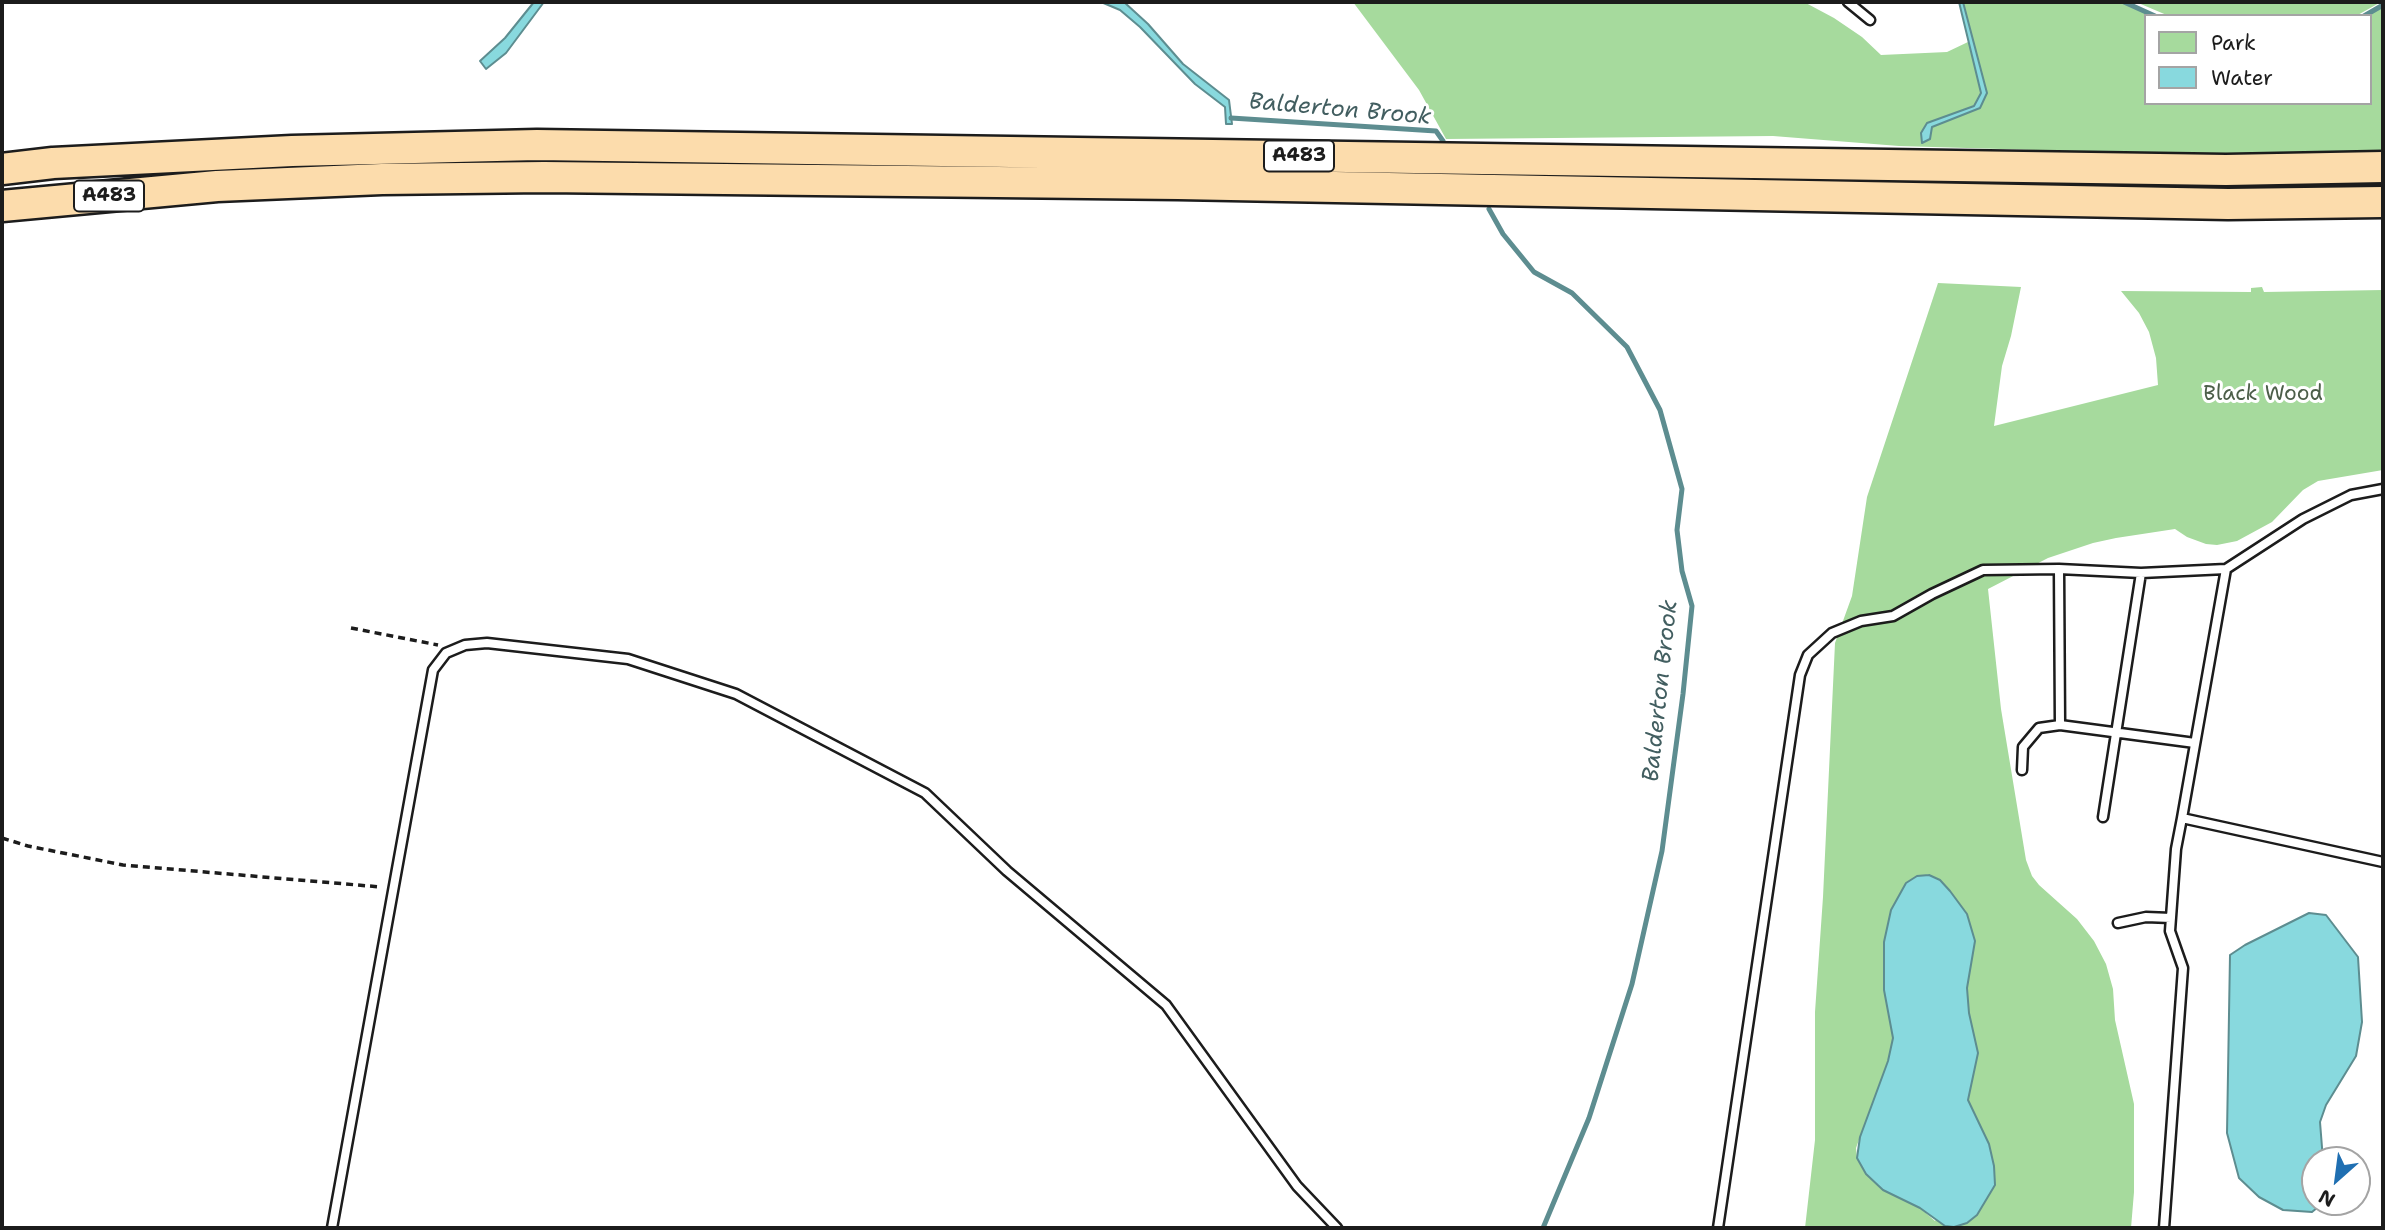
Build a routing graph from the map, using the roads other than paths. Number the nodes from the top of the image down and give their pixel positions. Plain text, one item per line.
1 (1848, 2) edge
2 (1870, 20) dead end
3 (2383, 167) edge
4 (2, 169) edge
5 (2383, 202) edge
6 (2, 206) edge
7 (2383, 489) edge
8 (2059, 569) junction
9 (2226, 569) junction
10 (2141, 573) junction
11 (2060, 725) junction
12 (2117, 733) junction
13 (2195, 743) junction
14 (2022, 770) dead end
15 (2103, 817) dead end
16 (2182, 818) junction
17 (2383, 862) edge
18 (2171, 918) junction
19 (2118, 923) dead end
20 (332, 1228) edge
21 (1337, 1228) edge
22 (1718, 1228) edge
23 (2164, 1228) edge

1 - 2 lane
3 - 4 highway, A483
5 - 6 highway, A483
7 - 9 lane
8 - 10 lane
8 - 11 lane
8 - 22 lane
9 - 10 lane
9 - 13 lane
10 - 12 lane
11 - 12 lane
11 - 14 lane
12 - 13 lane
12 - 15 lane
13 - 16 lane
16 - 17 lane
16 - 18 lane
18 - 19 lane
18 - 23 lane
20 - 21 lane

